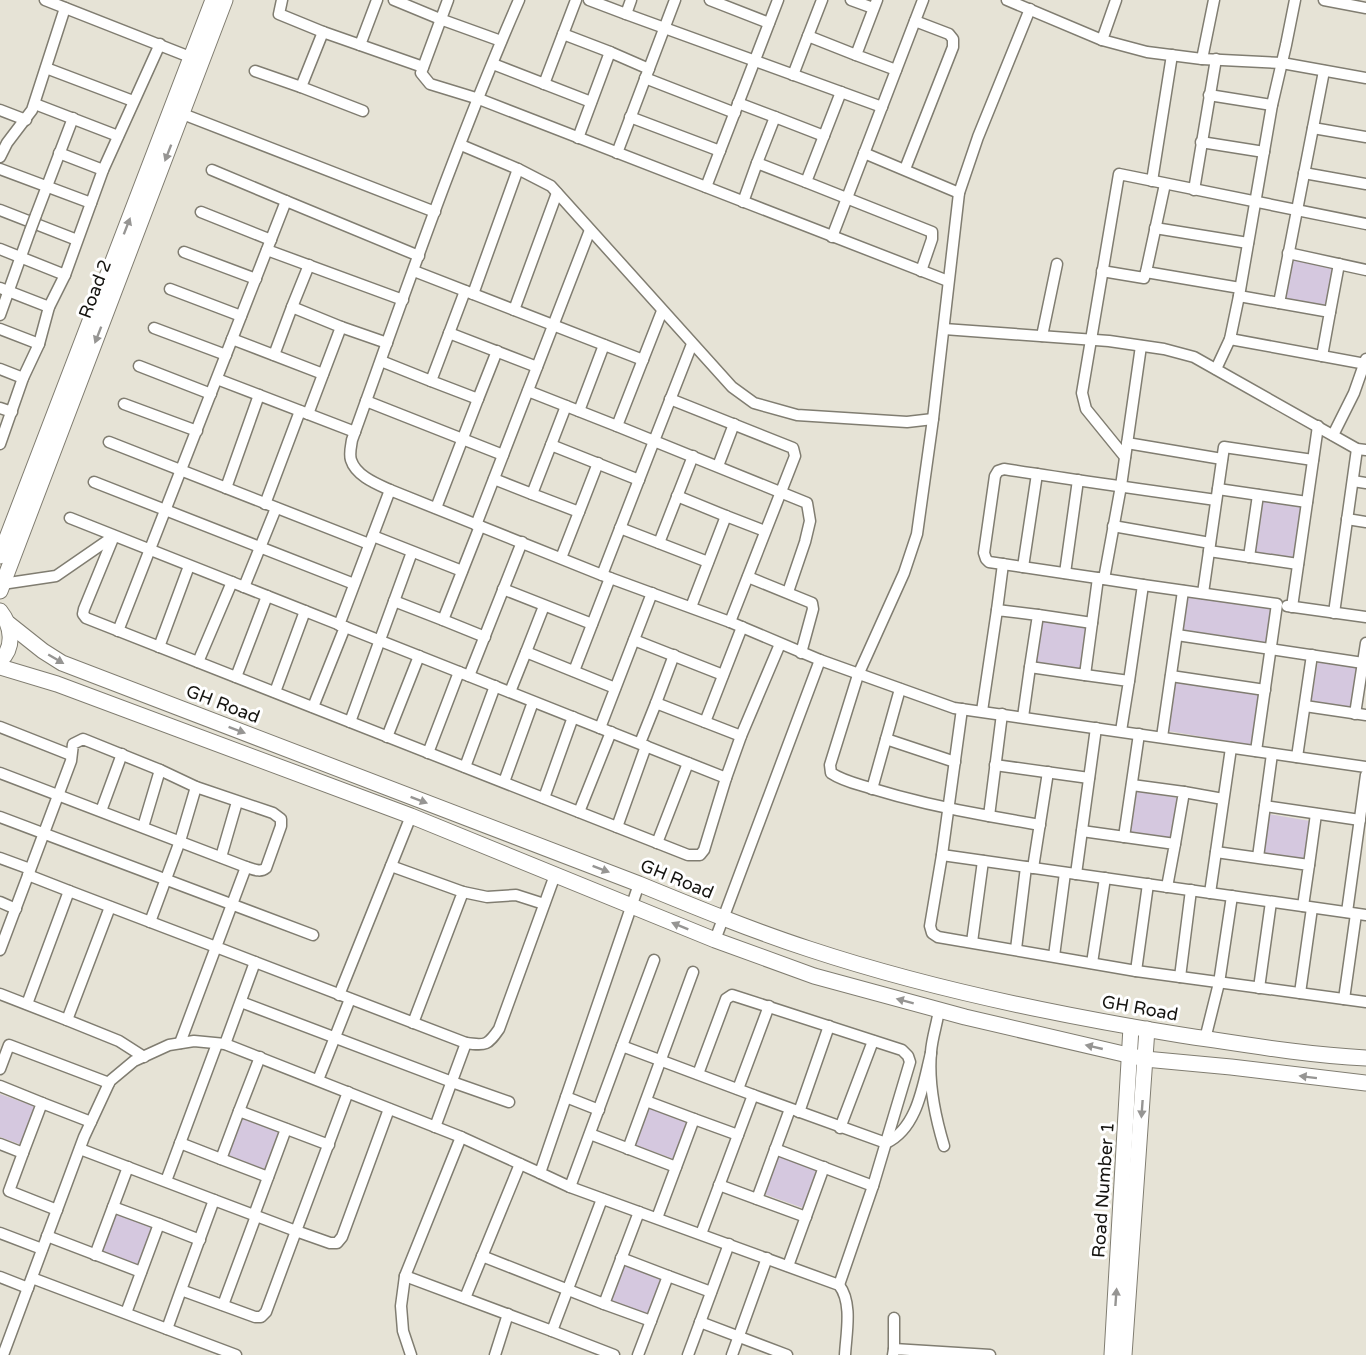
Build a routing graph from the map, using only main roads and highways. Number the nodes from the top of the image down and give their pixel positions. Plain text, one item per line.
1 (213, 0) edge
2 (225, 0) edge
3 (196, 59) junction
4 (177, 113) junction
5 (0, 555) edge
6 (1, 590) edge
7 (5, 618) edge
8 (0, 661) edge
9 (0, 667) edge
10 (1131, 1027) junction
11 (1147, 1029) junction
12 (1138, 1057) junction
13 (1366, 1058) edge
14 (1366, 1083) edge
15 (1112, 1355) edge
16 (1124, 1355) edge

1 - 3 main road, Road 2
2 - 3 main road, Road 2
3 - 4 main road, Road 2
5 -> 4 main road, Road 2
4 -> 6 main road, Road 2
6 - 7 main road
7 - 8 main road
7 -> 10 main road, GH Road
12 -> 9 main road
10 - 11 main road, GH Road
10 - 12 main road, Road Number 1
11 - 12 main road, Road Number 1
11 - 13 main road, GH Road
14 -> 12 main road
15 -> 12 main road, Road Number 1
12 -> 16 main road, Road Number 1

